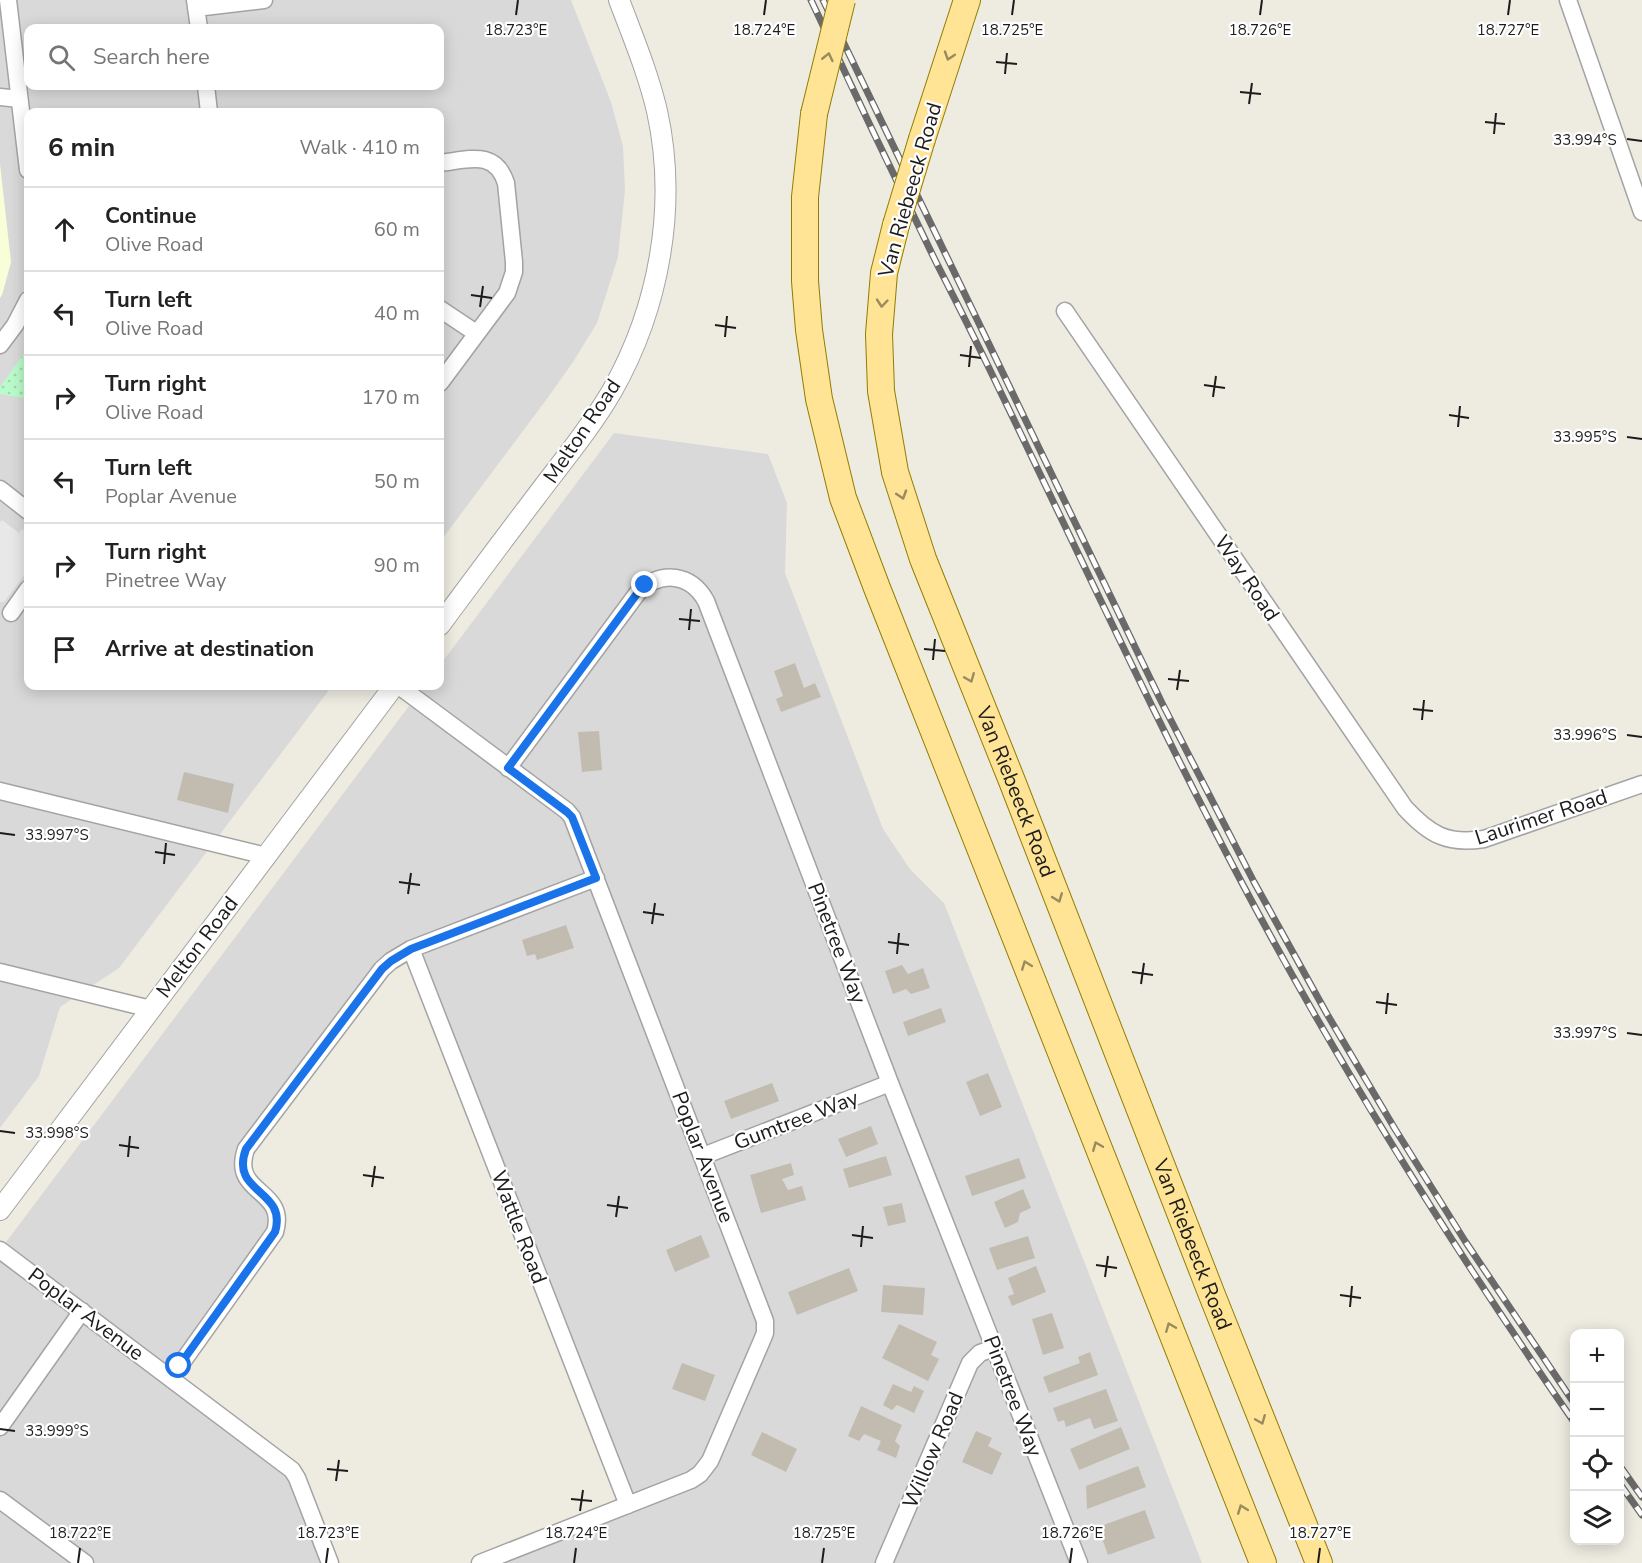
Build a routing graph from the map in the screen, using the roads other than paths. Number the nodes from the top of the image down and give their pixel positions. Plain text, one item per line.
1 (8, 0) edge
2 (264, 0) edge
3 (619, 0) edge
4 (842, 0) edge
5 (967, 0) edge
6 (1568, 0) edge
7 (196, 4) edge
8 (198, 24) edge
9 (206, 90) edge
10 (0, 97) edge
11 (19, 99) junction
12 (209, 108) edge
13 (24, 138) edge
14 (444, 163) edge
15 (1642, 212) edge
16 (24, 308) edge
17 (1065, 311) dead end
18 (444, 312) edge
19 (476, 333) junction
20 (0, 345) edge
21 (444, 377) edge
22 (0, 489) edge
23 (24, 507) edge
24 (24, 595) edge
25 (11, 613) dead end
26 (444, 620) edge
27 (391, 690) edge
28 (404, 690) edge
29 (508, 768) junction
30 (1642, 784) edge
31 (0, 791) edge
32 (1439, 836) joint
33 (266, 856) junction
34 (596, 878) junction
35 (411, 949) junction
36 (0, 972) edge
37 (151, 1009) junction
38 (890, 1083) junction
39 (703, 1156) junction
40 (0, 1210) edge
41 (0, 1250) edge
42 (82, 1311) junction
43 (994, 1348) junction
44 (171, 1378) junction
45 (0, 1427) edge
46 (0, 1500) edge
47 (628, 1505) junction
48 (511, 1557) edge
49 (84, 1563) edge
50 (330, 1563) edge
51 (480, 1563) edge
52 (884, 1563) edge
53 (1078, 1563) edge
54 (1263, 1563) edge
55 (1318, 1563) edge

1 - 11 street
2 - 7 street
3 - 26 street, Melton Road
54 -> 4 main road, bridge
5 -> 55 main road, Van Riebeeck Road, bridge
6 - 15 street
7 - 8 street
9 - 12 street
10 - 11 street
11 - 13 street
14 - 19 street
16 - 20 street
17 - 32 street, Way Road
18 - 19 street
19 - 21 street
22 - 23 street
24 - 25 street
27 - 33 street, Melton Road
28 - 29 street, Poplar Avenue
29 - 34 street, Poplar Avenue
29 - 38 street, Pinetree Way
30 - 32 street, Laurimer Road
31 - 33 street
33 - 37 street, Melton Road
34 - 35 street
34 - 39 street, Poplar Avenue
35 - 44 street
35 - 47 street, Wattle Road
36 - 37 street
37 - 40 street, Melton Road
38 - 39 street, Gumtree Way
38 - 43 street, Pinetree Way
39 - 47 street, Poplar Avenue
41 - 42 street, Poplar Avenue
42 - 44 street, Poplar Avenue
42 - 45 street
43 - 52 street, Willow Road
43 - 53 street, Pinetree Way
44 - 50 street, Poplar Avenue
46 - 49 street
47 - 48 street, Poplar Avenue
48 - 51 street, Poplar Avenue

